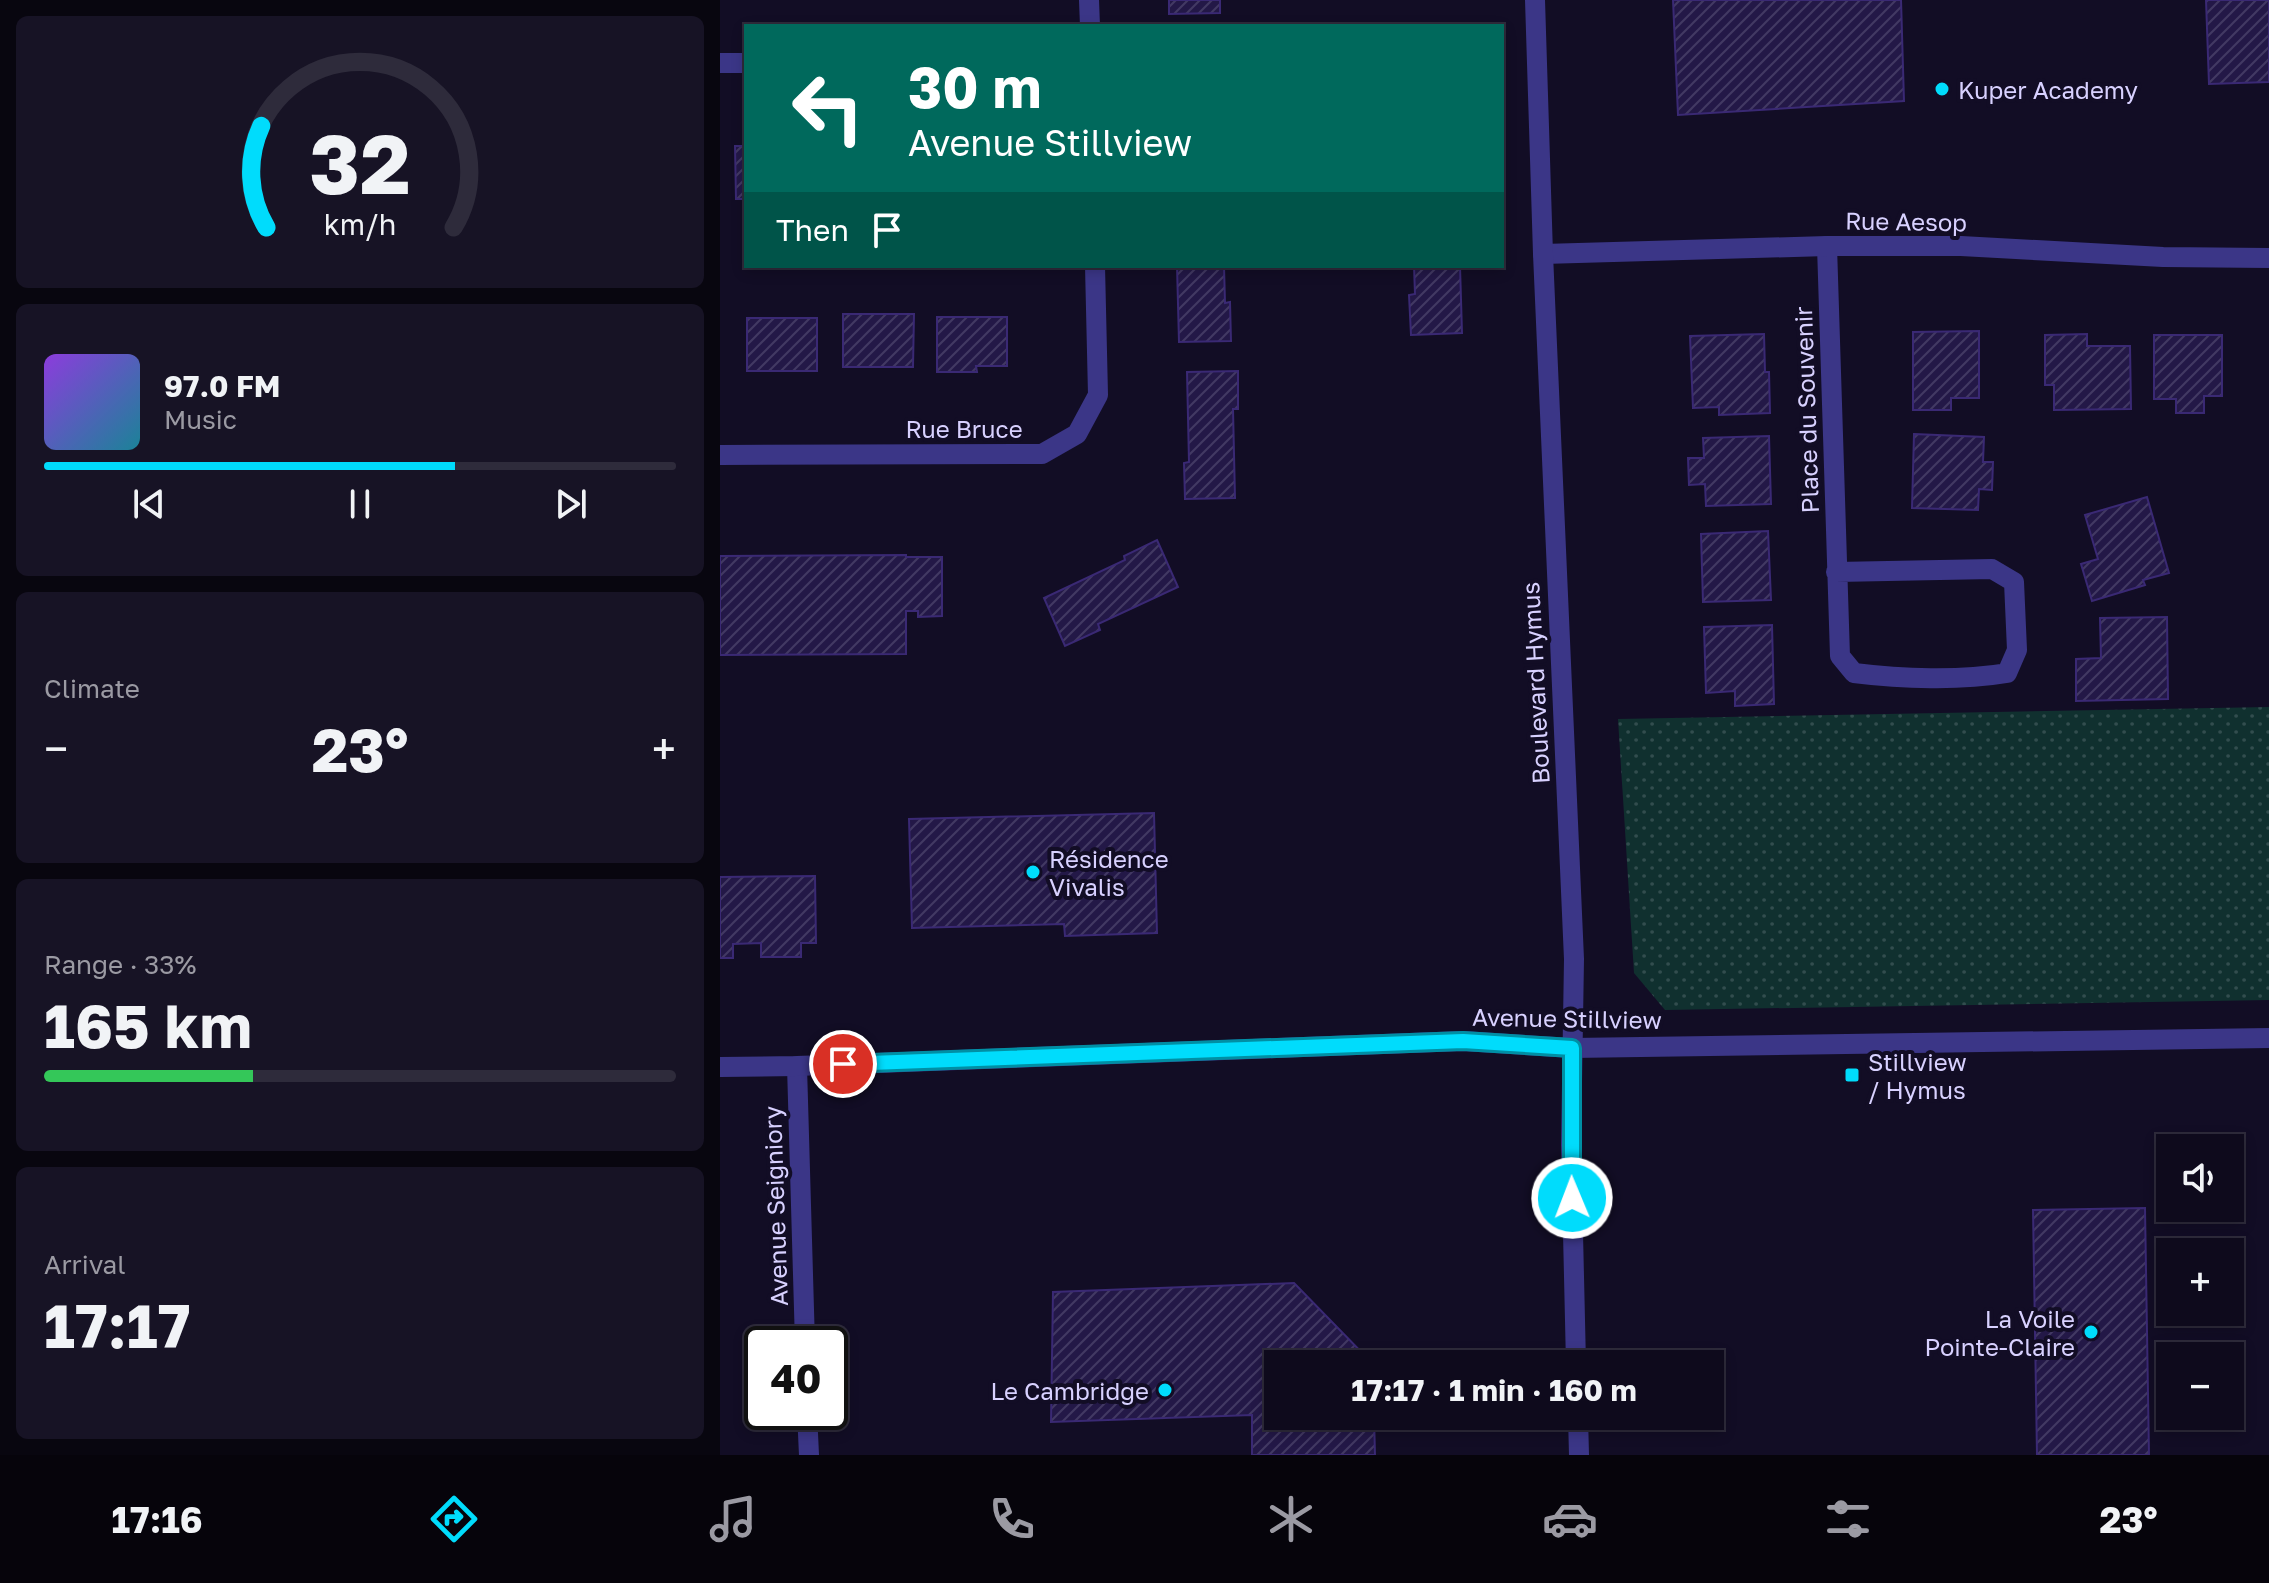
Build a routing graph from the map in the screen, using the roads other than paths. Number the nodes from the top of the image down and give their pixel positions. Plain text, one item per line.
1 (1089, 0) edge
2 (1535, 0) edge
3 (1090, 24) edge
4 (720, 63) edge
5 (744, 63) edge
6 (1827, 246) junction
7 (1543, 254) junction
8 (2269, 258) edge
9 (1095, 268) edge
10 (720, 455) edge
11 (1836, 572) junction
12 (2269, 1038) edge
13 (1572, 1048) junction
14 (797, 1066) junction
15 (720, 1067) edge
16 (804, 1326) edge
17 (1576, 1350) edge
18 (808, 1430) edge
19 (1578, 1430) edge
20 (809, 1455) edge
21 (1579, 1455) edge

1 - 3 street
2 - 7 street, Boulevard Hymus
4 - 5 street
6 - 7 street, Rue Aesop
6 - 8 street, Rue Aesop
6 - 11 street, Place du Souvenir
7 - 13 street, Boulevard Hymus
9 - 10 street, Rue Bruce
11 - 11 street, Place du Souvenir
12 - 13 street, Avenue Stillview
13 - 14 street, Avenue Stillview
13 - 17 street, Boulevard Hymus
14 - 15 street, Avenue Stillview
14 - 16 street, Avenue Seigniory
18 - 20 street
19 - 21 street

